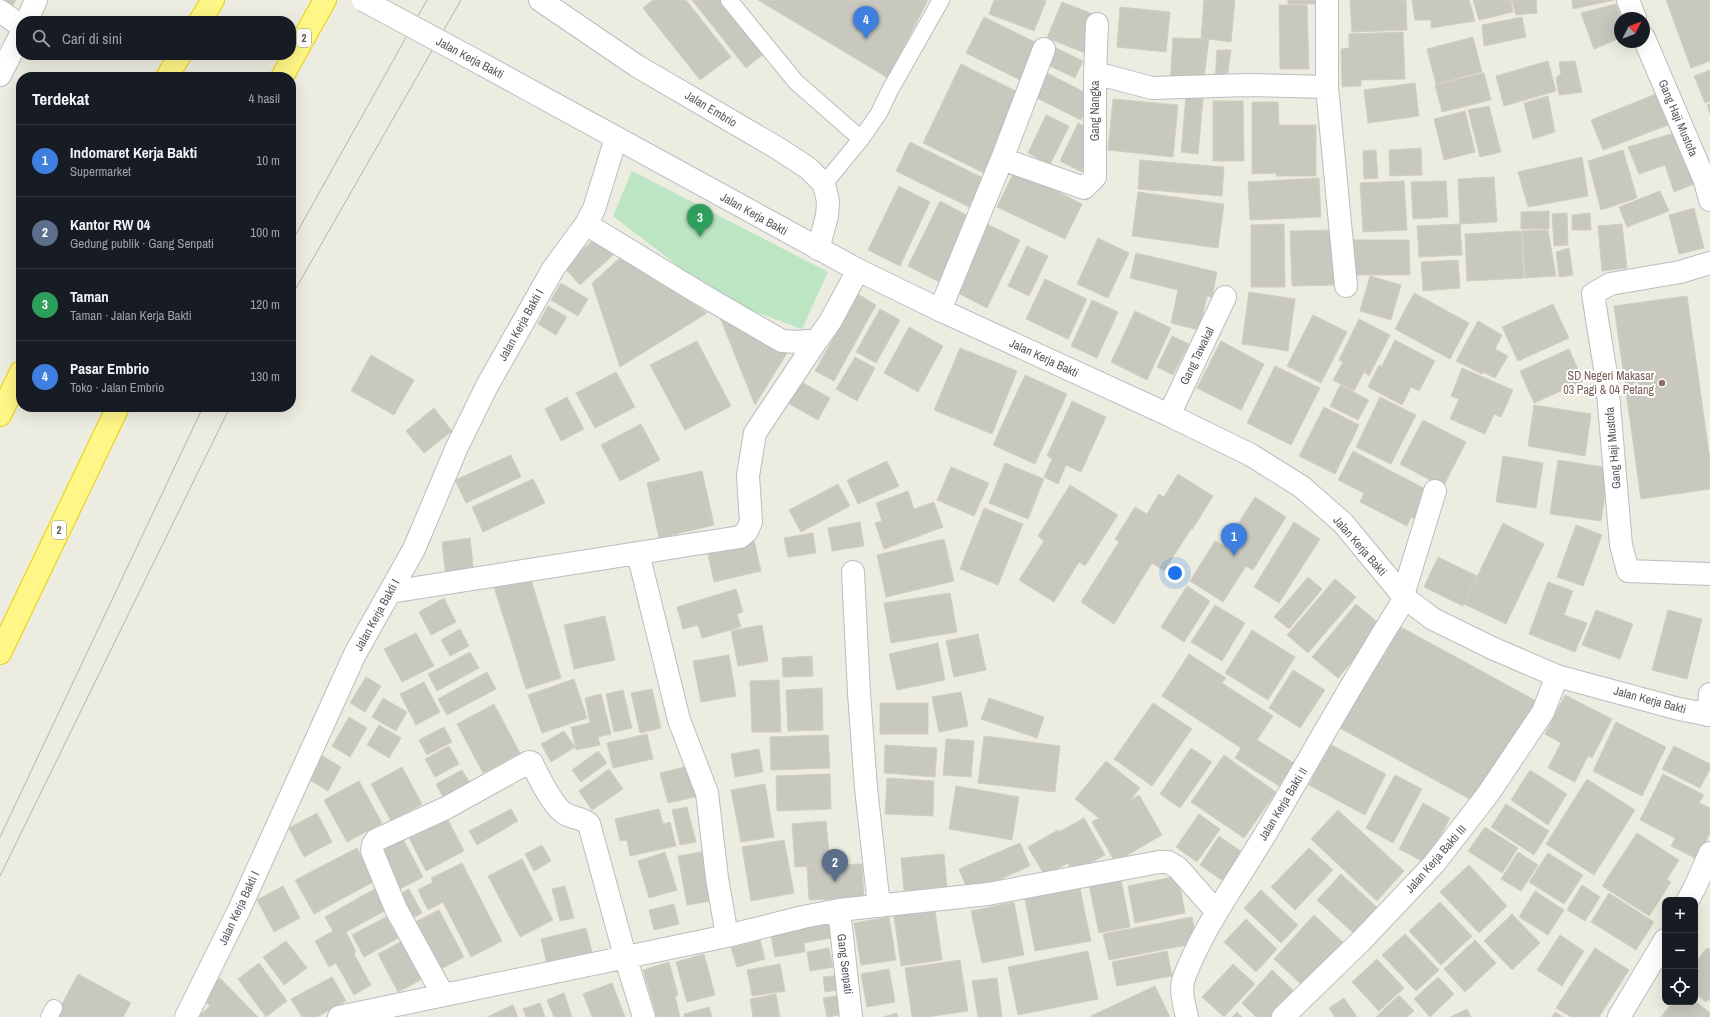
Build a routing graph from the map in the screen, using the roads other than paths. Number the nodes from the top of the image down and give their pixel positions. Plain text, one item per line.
1 (36, 0) edge
2 (213, 0) edge
3 (325, 0) edge
4 (363, 0) edge
5 (540, 0) edge
6 (729, 0) edge
7 (941, 0) edge
8 (1327, 0) edge
9 (1628, 0) edge
10 (0, 11) edge
11 (1633, 12) edge
12 (29, 16) edge
13 (203, 16) edge
14 (16, 22) edge
15 (1097, 24) dead end
16 (16, 44) edge
17 (1648, 48) edge
18 (1044, 49) dead end
19 (296, 52) edge
20 (177, 60) edge
21 (291, 60) edge
22 (170, 72) edge
23 (285, 72) edge
24 (0, 75) edge
25 (1095, 75) junction
26 (1327, 86) junction
27 (616, 138) junction
28 (861, 139) junction
29 (1002, 159) junction
30 (824, 184) junction
31 (1708, 187) edge
32 (586, 224) junction
33 (818, 249) junction
34 (1710, 263) edge
35 (858, 270) junction
36 (1346, 286) dead end
37 (1226, 297) dead end
38 (940, 310) junction
39 (817, 340) junction
40 (16, 382) edge
41 (116, 412) edge
42 (0, 415) edge
43 (1169, 415) junction
44 (1435, 491) dead end
45 (638, 553) junction
46 (853, 572) dead end
47 (1710, 574) edge
48 (390, 592) junction
49 (1404, 597) junction
50 (0, 653) edge
51 (1556, 676) junction
52 (1709, 708) edge
53 (1710, 853) edge
54 (1690, 897) edge
55 (878, 906) junction
56 (839, 910) junction
57 (1216, 911) junction
58 (727, 936) junction
59 (1662, 945) edge
60 (625, 956) junction
61 (443, 995) junction
62 (186, 1017) edge
63 (339, 1017) edge
64 (644, 1017) edge
65 (851, 1017) edge
66 (1187, 1017) edge
67 (1283, 1017) edge
68 (1619, 1017) edge

1 - 12 street
2 - 13 highway
3 - 19 highway, 2
4 - 27 street, Jalan Kerja Bakti, bridge
5 - 30 street, Jalan Embrio
6 - 28 lane
7 - 28 lane
8 - 26 street
9 - 11 street
10 - 14 street
15 - 25 street
16 - 24 street
17 - 31 street, Gang Haji Mustofa
18 - 29 street
20 - 22 highway
21 - 23 highway, 2
25 - 26 street, Gang Nangka
25 - 29 street, Gang Nangka
26 - 36 street
27 - 32 street, Jalan Kerja Bakti I
27 - 33 street, Jalan Kerja Bakti
28 - 30 lane
29 - 38 street
30 - 33 street
32 - 39 street
32 - 48 street, Jalan Kerja Bakti I
33 - 35 street, Jalan Kerja Bakti
34 - 47 street, Gang Haji Mustofa
35 - 38 street, Jalan Kerja Bakti
35 - 39 street
37 - 43 street, Gang Tawakal
38 - 43 street, Jalan Kerja Bakti
39 - 45 street
40 - 42 highway
41 - 50 highway, 2
43 - 49 street, Jalan Kerja Bakti
44 - 49 street, Jalan Kerja Bakti II
45 - 48 street
45 - 58 street
46 - 55 street
48 - 62 street, Jalan Kerja Bakti I
49 - 51 street, Jalan Kerja Bakti
49 - 57 street, Jalan Kerja Bakti II
51 - 52 street, Jalan Kerja Bakti
51 - 67 street, Jalan Kerja Bakti III
53 - 54 street
55 - 56 street
55 - 57 street
56 - 58 street
56 - 65 street, Gang Senpati
57 - 66 street, Jalan Kerja Bakti II
58 - 60 street
59 - 68 street
60 - 61 street
60 - 61 street
60 - 64 street
61 - 63 street

